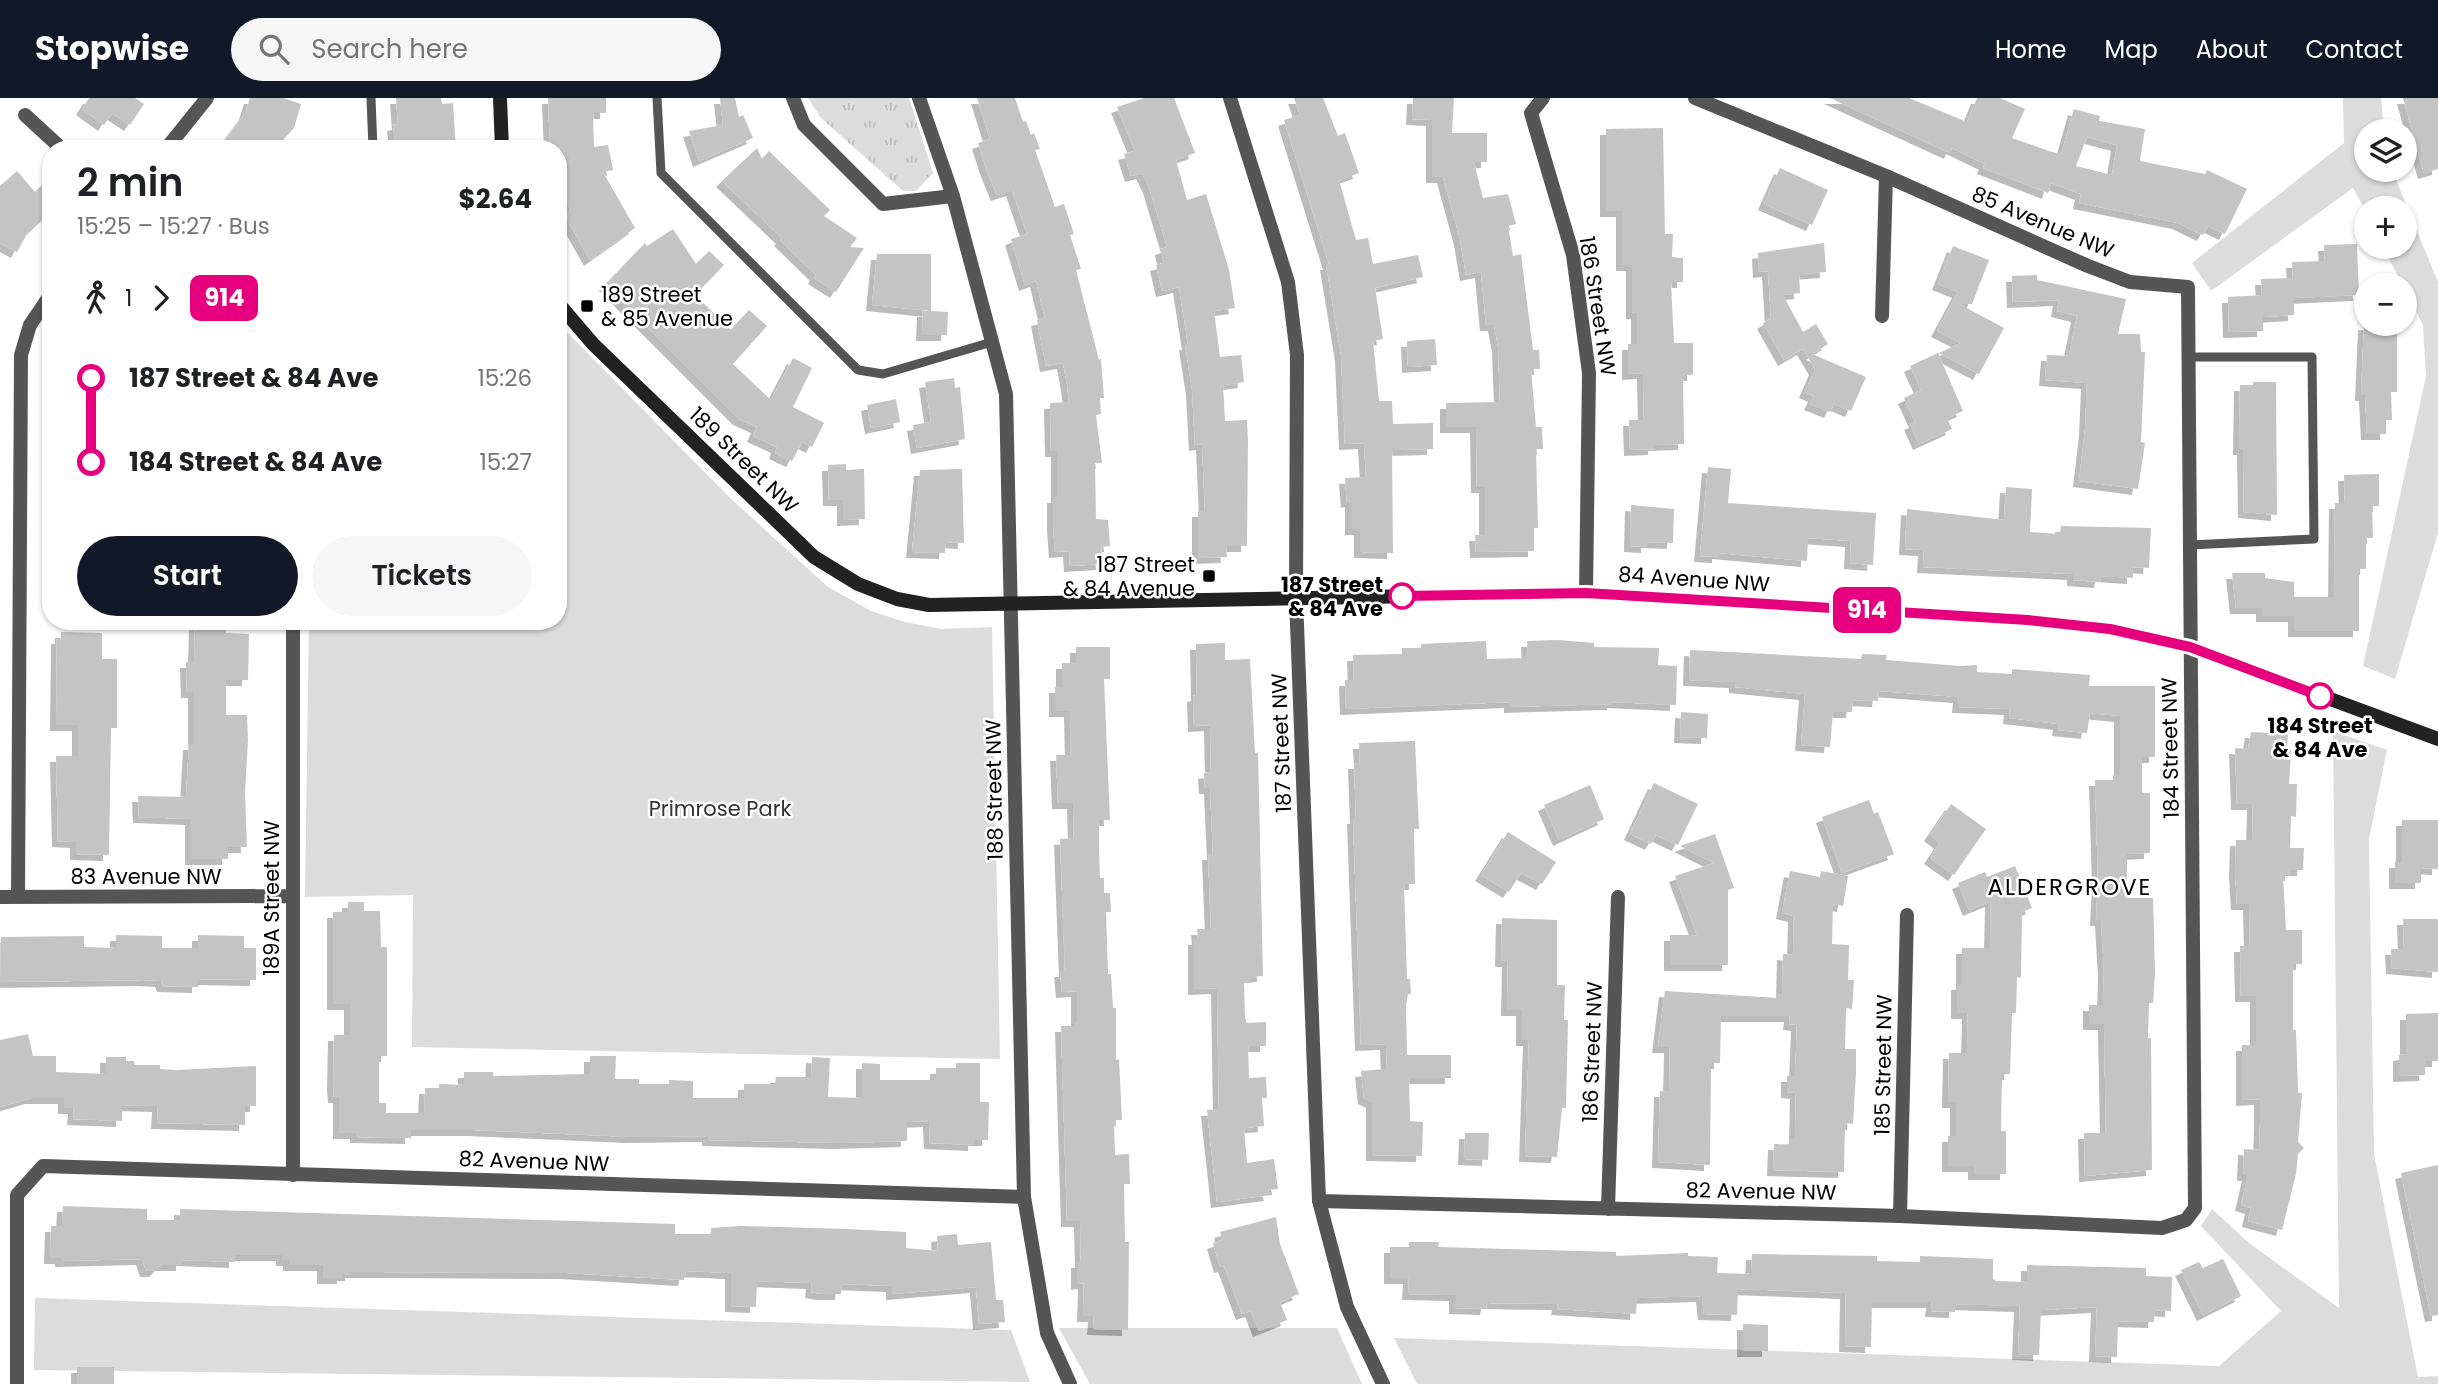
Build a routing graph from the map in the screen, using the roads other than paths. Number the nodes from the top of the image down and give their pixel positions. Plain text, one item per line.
1 (207, 98) edge
2 (370, 98) edge
3 (500, 98) edge
4 (657, 98) edge
5 (793, 98) edge
6 (919, 98) edge
7 (1230, 98) edge
8 (1543, 98) edge
9 (1695, 98) edge
10 (26, 115) dead end
11 (52, 140) edge
12 (173, 140) edge
13 (372, 140) edge
14 (502, 140) edge
15 (1886, 176) junction
16 (953, 196) junction
17 (2188, 287) joint
18 (42, 307) edge
19 (567, 314) edge
20 (1882, 316) dead end
21 (992, 342) junction
22 (2188, 357) junction
23 (2190, 545) junction
24 (1586, 593) junction
25 (1296, 598) junction
26 (1011, 604) junction
27 (929, 605) joint
28 (293, 630) edge
29 (2190, 647) junction
30 (2438, 739) edge
31 (291, 896) junction
32 (0, 897) edge
33 (18, 897) junction
34 (1618, 897) dead end
35 (1907, 915) dead end
36 (293, 1175) junction
37 (1024, 1197) junction
38 (1319, 1201) junction
39 (2195, 1208) joint
40 (1608, 1209) junction
41 (1900, 1216) junction
42 (17, 1384) edge
43 (1070, 1384) edge
44 (1383, 1384) edge

1 - 12 street
2 - 13 lane
3 - 14 street
4 - 21 lane
5 - 16 street
6 - 16 street, 188 Street NW
7 - 25 street, 187 Street NW
8 - 24 street, 186 Street NW
9 - 15 street, 85 Avenue NW
10 - 11 street
15 - 17 street, 85 Avenue NW
15 - 20 street
16 - 21 street, 188 Street NW
17 - 22 street, 184 Street NW
18 - 33 street
19 - 27 street, 189 Street NW
21 - 26 street, 188 Street NW
22 - 23 street, 184 Street NW
22 - 23 lane
23 - 29 street, 184 Street NW
24 - 25 street, 84 Avenue NW
24 - 29 street, 84 Avenue NW
25 - 26 street, 84 Avenue NW
25 - 38 street, 187 Street NW
26 - 27 street, 84 Avenue NW
26 - 37 street, 188 Street NW
28 - 31 street, 189A Street NW
29 - 30 street, 84 Avenue NW
29 - 39 street, 184 Street NW
31 - 33 street, 83 Avenue NW
31 - 36 street, 189A Street NW
32 - 33 street, 83 Avenue NW
34 - 40 street, 186 Street NW
35 - 41 street, 185 Street NW
36 - 37 street, 82 Avenue NW
36 - 42 street, 82 Avenue NW
37 - 43 street, 188 Street NW
38 - 40 street, 82 Avenue NW
38 - 44 street, 187 Street NW
39 - 41 street, 82 Avenue NW
40 - 41 street, 82 Avenue NW

